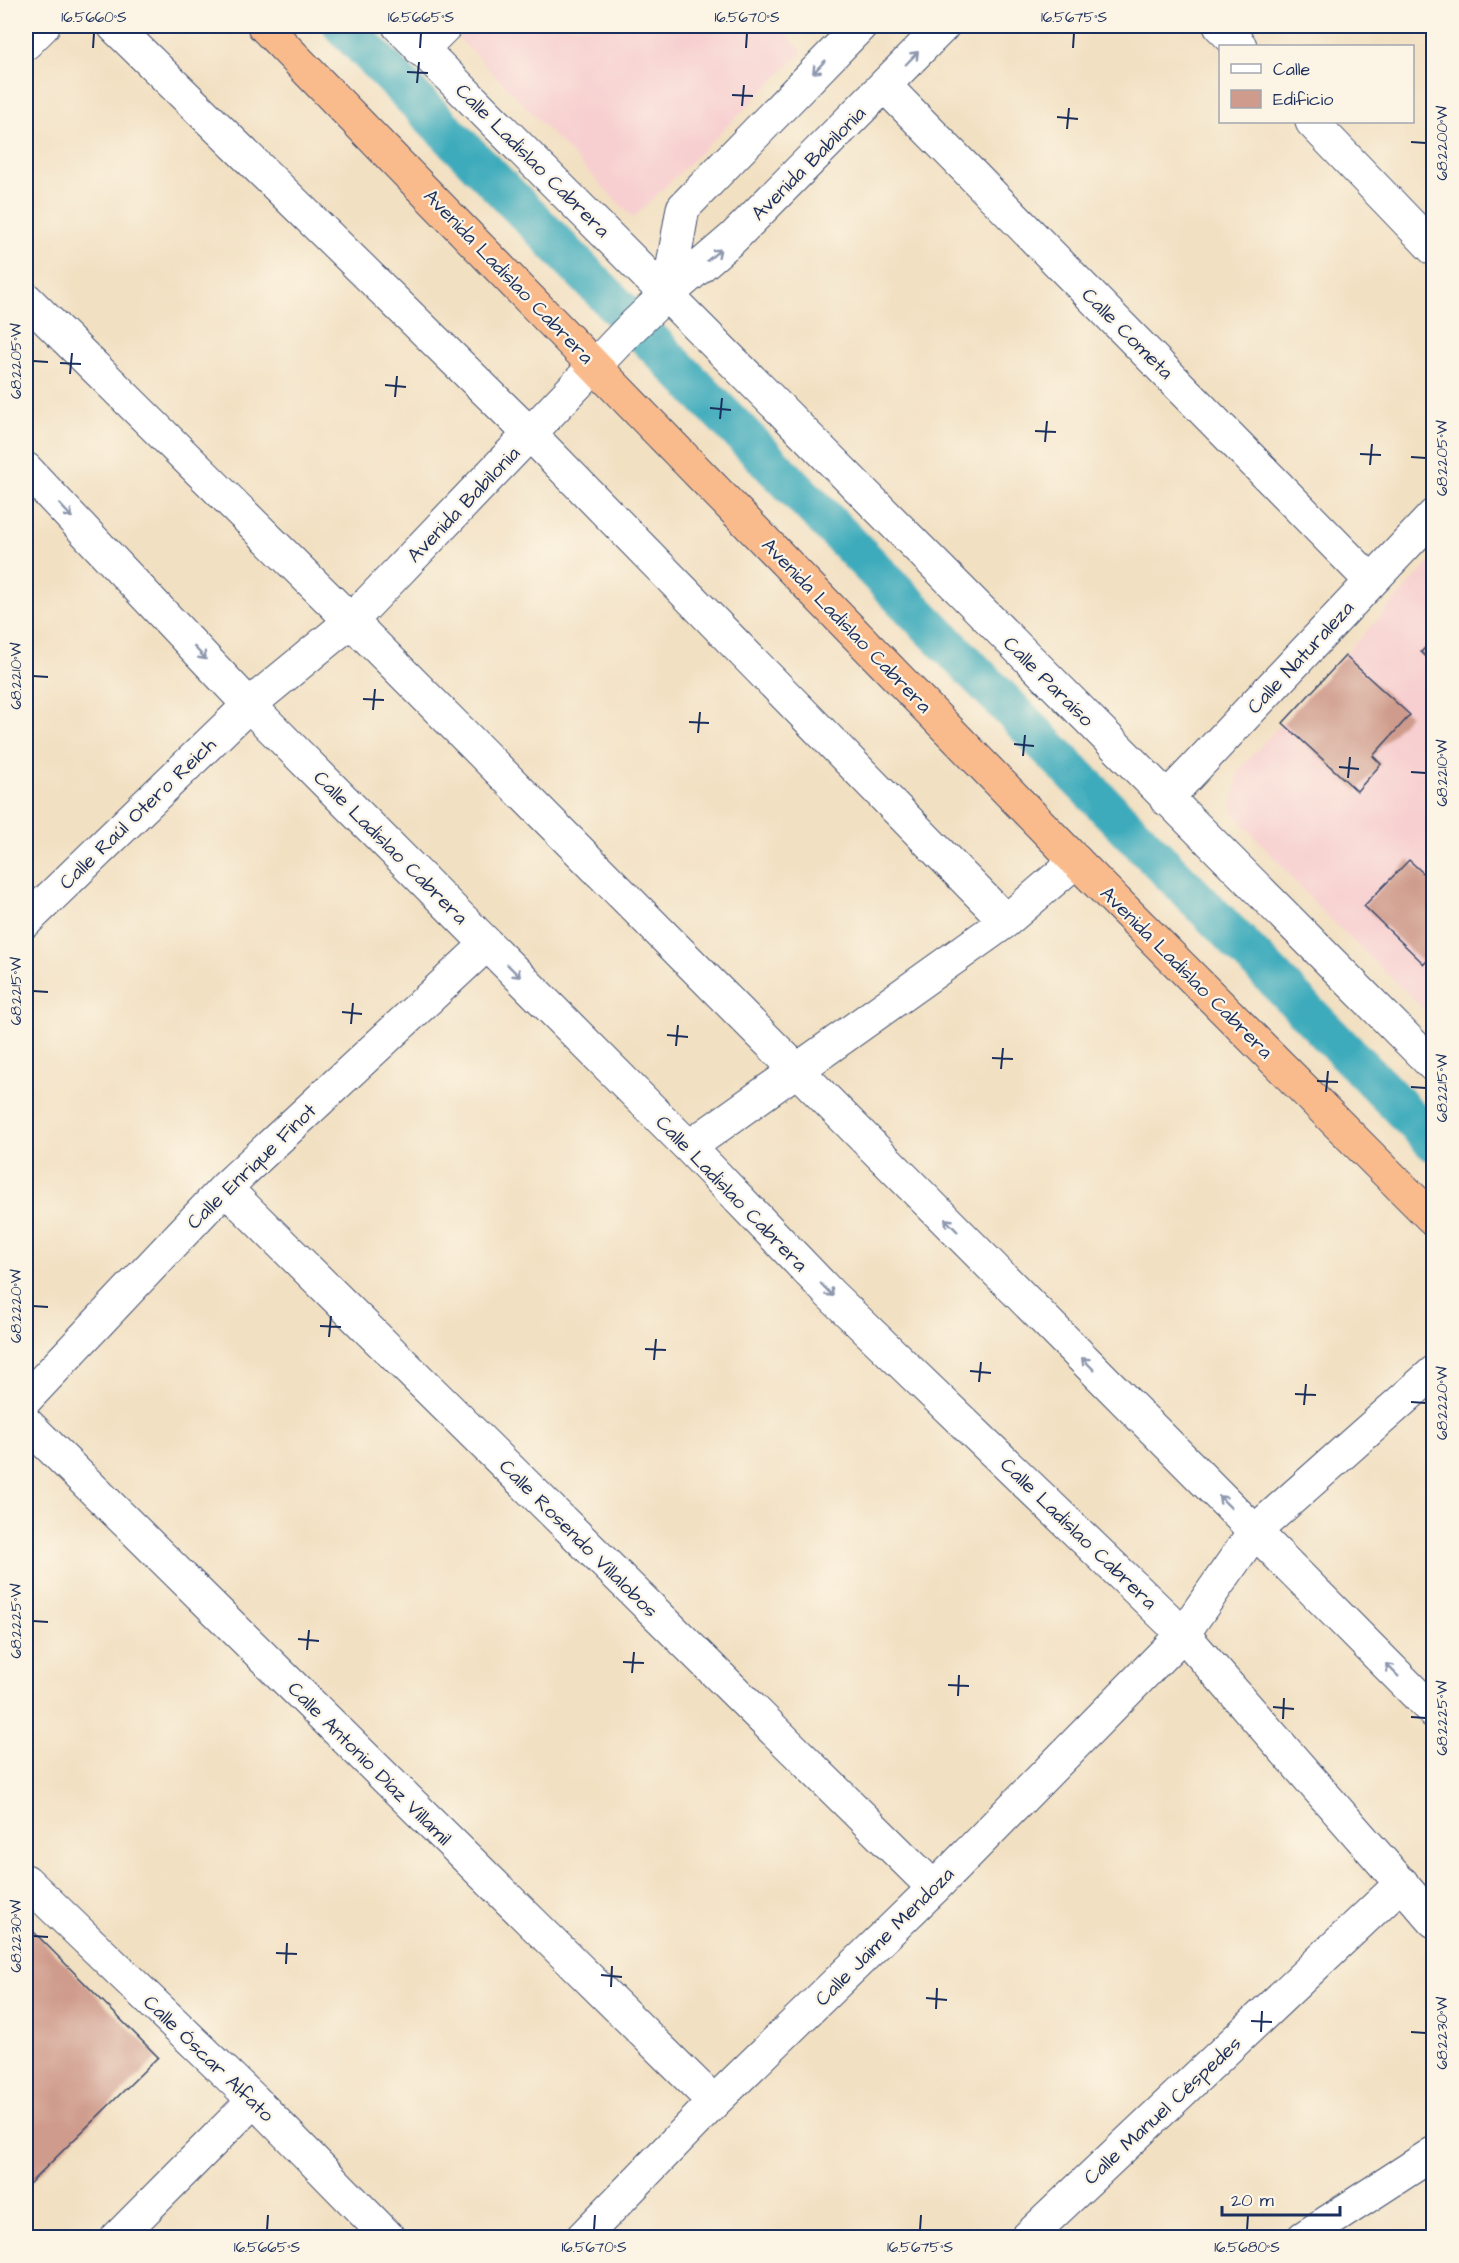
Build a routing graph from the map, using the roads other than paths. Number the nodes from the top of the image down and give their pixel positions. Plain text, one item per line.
1 (43, 26) edge
2 (114, 26) edge
3 (264, 26) edge
4 (399, 26) edge
5 (445, 26) edge
6 (860, 26) edge
7 (943, 26) edge
8 (1220, 26) edge
9 (26, 43) edge
10 (1239, 45) edge
11 (421, 50) junction
12 (885, 86) junction
13 (1313, 123) edge
14 (1434, 249) edge
15 (26, 298) edge
16 (661, 300) junction
17 (595, 365) junction
18 (530, 434) junction
19 (27, 473) edge
20 (1434, 515) edge
21 (1371, 581) junction
22 (351, 621) junction
23 (249, 705) junction
24 (1166, 799) junction
25 (1076, 861) junction
26 (26, 921) edge
27 (1006, 921) junction
28 (487, 944) junction
29 (1434, 1066) edge
30 (797, 1069) junction
31 (689, 1147) junction
32 (225, 1188) junction
33 (1434, 1220) edge
34 (1434, 1372) edge
35 (26, 1399) edge
36 (26, 1423) edge
37 (1254, 1532) junction
38 (1183, 1634) junction
39 (1434, 1712) edge
40 (26, 1881) edge
41 (1402, 1883) junction
42 (934, 1888) junction
43 (1434, 1921) edge
44 (254, 2100) junction
45 (714, 2103) junction
46 (1434, 2153) edge
47 (117, 2238) edge
48 (389, 2238) edge
49 (582, 2238) edge
50 (1027, 2238) edge
51 (1303, 2238) edge

1 - 9 street
2 - 18 street
3 - 17 highway, Avenida Ladislao Cabrera
4 - 11 street, Calle Ladislao Cabrera
5 - 11 street
6 -> 16 street
12 -> 7 street, Avenida Babilonia
8 - 10 street
11 - 16 street, Calle Ladislao Cabrera
16 -> 12 street, Avenida Babilonia
12 - 21 street, Calle Cometa
13 - 14 street
15 - 22 street
16 - 17 street, Avenida Babilonia
16 - 24 street, Calle Paraíso
17 - 18 street, Avenida Babilonia
17 - 25 highway, Avenida Ladislao Cabrera
18 - 22 street, Avenida Babilonia
18 - 27 street
19 -> 23 street, Calle Ladislao Cabrera
20 - 21 street, Calle Naturaleza
21 - 24 street, Calle Naturaleza
22 - 23 street, Avenida Babilonia
22 - 30 street
23 - 26 street, Calle Raúl Otero Reich
23 - 28 street, Calle Ladislao Cabrera
24 - 29 street, Calle Paraíso
25 - 27 street
25 - 33 highway, Avenida Ladislao Cabrera
27 - 30 street
28 -> 31 street, Calle Ladislao Cabrera
28 - 32 street, Calle Enrique Finot
30 - 31 street
37 -> 30 street
31 -> 38 street, Calle Ladislao Cabrera
32 - 35 street, Calle Enrique Finot
32 - 42 street, Calle Rosendo Villalobos
34 - 37 street, Calle Jaime Mendoza
36 - 45 street, Calle Antonio Díaz Villamil
37 - 38 street, Calle Jaime Mendoza
39 -> 37 street
38 - 41 street, Calle Ladislao Cabrera
38 - 42 street, Calle Jaime Mendoza
40 - 44 street, Calle Óscar Alfato
41 - 43 street, Calle Ladislao Cabrera
41 - 50 street, Calle Manuel Céspedes
42 - 45 street, Calle Jaime Mendoza
44 - 47 street
44 - 48 street, Calle Óscar Alfato
45 - 49 street, Calle Jaime Mendoza
46 - 51 street

